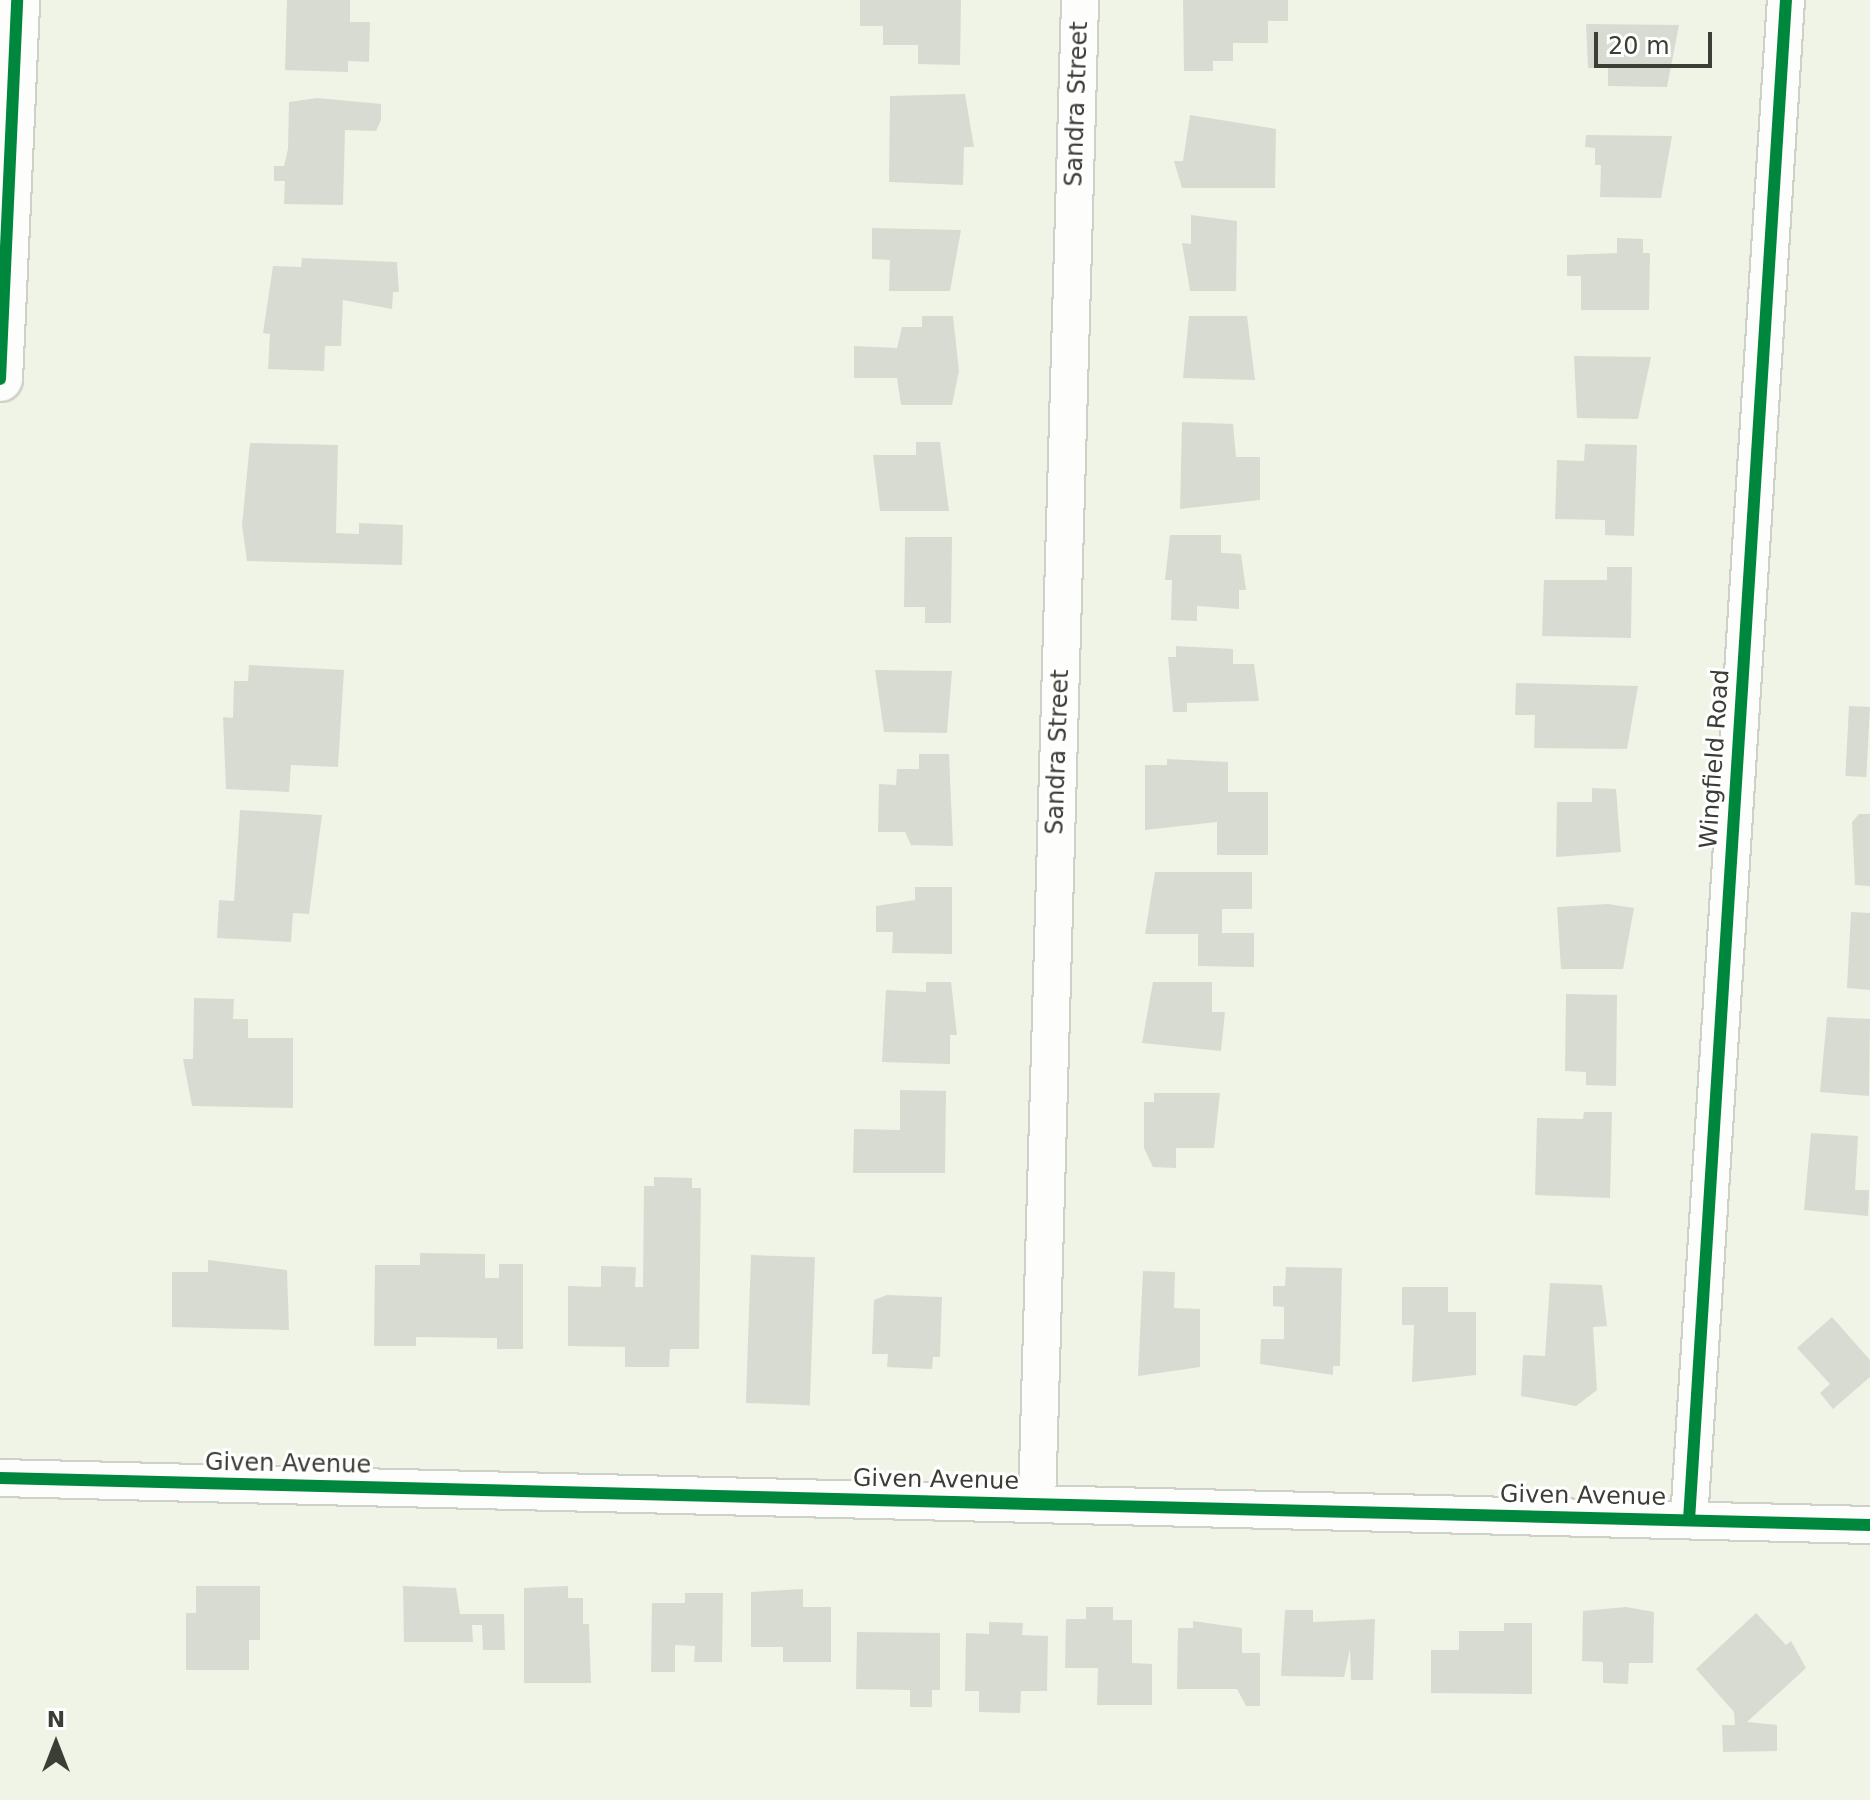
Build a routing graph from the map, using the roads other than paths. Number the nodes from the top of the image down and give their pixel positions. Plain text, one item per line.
1 (17, 0) edge
2 (1080, 0) edge
3 (1786, 0) edge
4 (0, 379) edge
5 (0, 1478) edge
6 (1037, 1504) junction
7 (1689, 1520) junction
8 (1870, 1525) edge

1 - 4 main road
2 - 6 street, Sandra Street
3 - 7 street, Wingfield Road
5 - 6 street, Given Avenue
6 - 7 street, Given Avenue
7 - 8 street, Given Avenue

